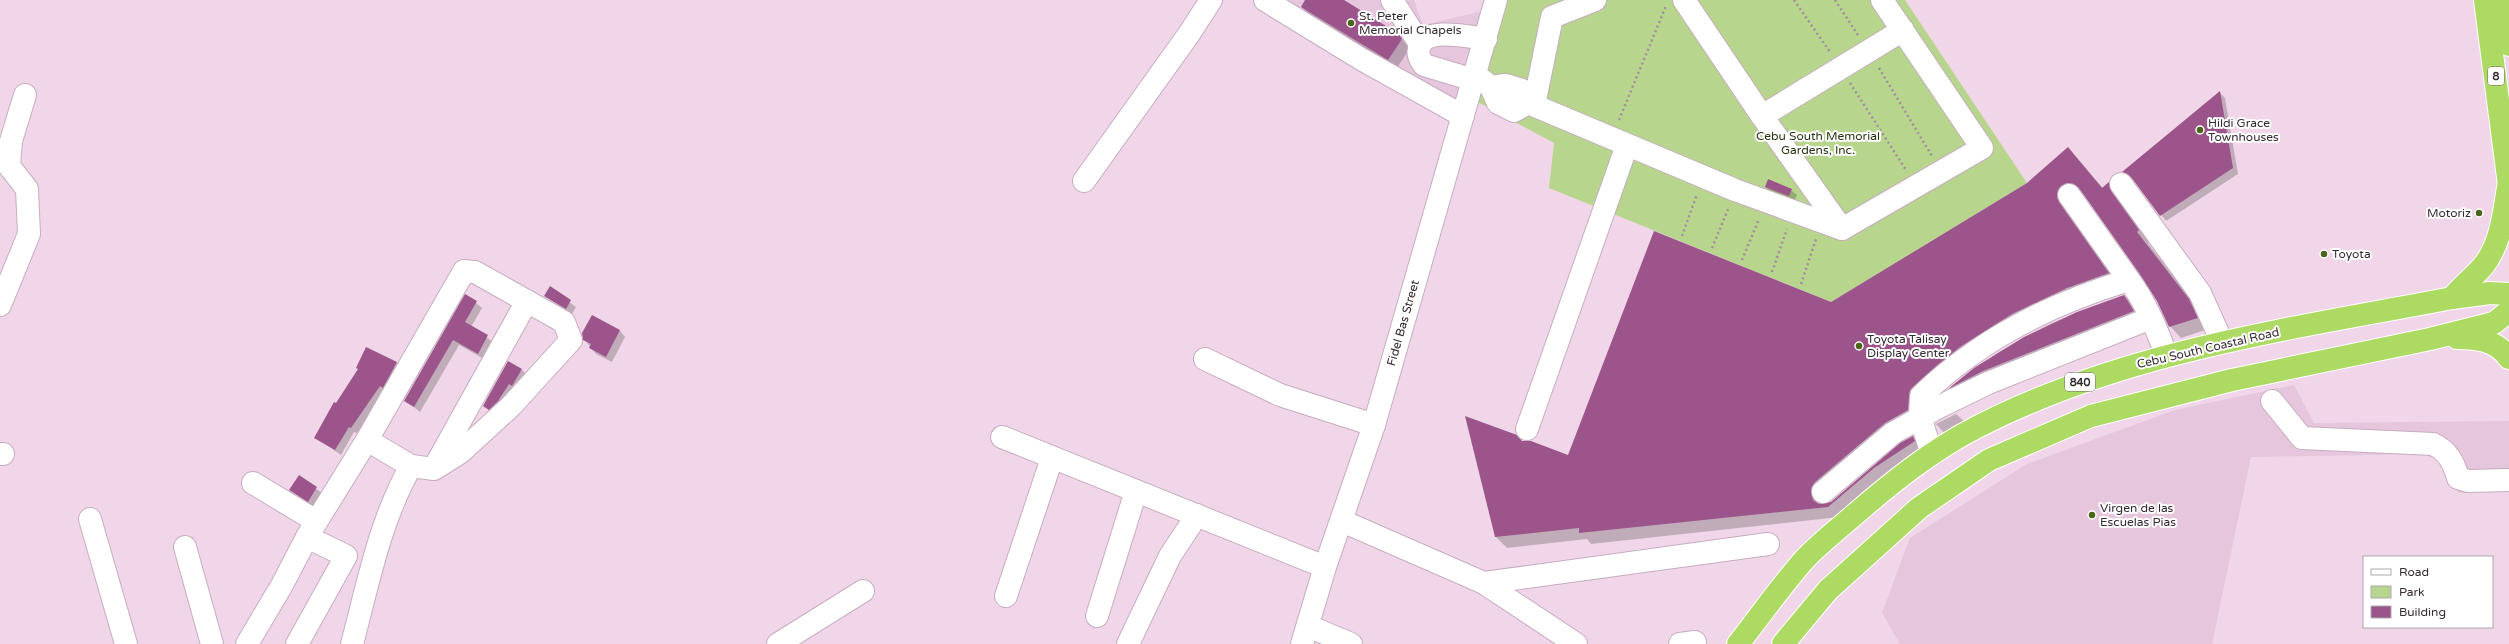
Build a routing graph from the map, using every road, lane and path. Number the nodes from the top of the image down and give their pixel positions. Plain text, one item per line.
1 (1211, 0) edge
2 (1265, 0) edge
3 (1392, 0) edge
4 (1496, 0) edge
5 (1595, 0) edge
6 (1668, 0) edge
7 (1684, 0) edge
8 (1794, 0) edge
9 (1835, 0) edge
10 (1882, 0) edge
11 (2501, 1) edge
12 (1903, 30) junction
13 (2508, 32) edge
14 (1486, 38) junction
15 (1420, 44) junction
16 (1869, 52) junction
17 (1841, 68) junction
18 (1480, 81) junction
19 (25, 95) dead end
20 (1531, 104) junction
21 (1463, 116) junction
22 (1762, 116) junction
23 (1627, 145) junction
24 (1942, 171) junction
25 (1703, 177) junction
26 (1084, 182) dead end
27 (2509, 182) edge
28 (2121, 184) dead end
29 (2509, 185) edge
30 (1916, 187) junction
31 (1736, 190) junction
32 (2069, 195) dead end
33 (1766, 201) junction
34 (1794, 210) junction
35 (1821, 221) junction
36 (1842, 229) junction
37 (1682, 236) dead end
38 (1712, 248) dead end
39 (1742, 260) dead end
40 (1772, 272) dead end
41 (2129, 280) junction
42 (1801, 284) dead end
43 (2509, 294) edge
44 (2452, 298) junction
45 (527, 301) junction
46 (0, 305) edge
47 (2509, 311) edge
48 (2151, 318) junction
49 (2430, 339) junction
50 (2222, 342) junction
51 (2166, 356) junction
52 (2509, 358) edge
53 (1206, 359) dead end
54 (2272, 401) dead end
55 (1920, 417) junction
56 (1374, 426) junction
57 (1527, 429) dead end
58 (1002, 437) dead end
59 (367, 440) junction
60 (1932, 454) junction
61 (1052, 458) junction
62 (411, 466) junction
63 (434, 469) junction
64 (2509, 480) edge
65 (253, 483) dead end
66 (1136, 491) junction
67 (1823, 492) dead end
68 (1197, 514) junction
69 (90, 519) dead end
70 (1342, 521) junction
71 (311, 529) junction
72 (1768, 544) dead end
73 (185, 547) dead end
74 (346, 556) junction
75 (1325, 567) junction
76 (371, 569) junction
77 (1484, 583) junction
78 (862, 591) dead end
79 (1006, 596) dead end
80 (1097, 616) dead end
81 (1305, 635) edge
82 (126, 644) edge
83 (212, 644) edge
84 (247, 644) edge
85 (297, 644) edge
86 (352, 644) edge
87 (778, 644) edge
88 (1128, 644) edge
89 (1351, 644) edge
90 (1576, 644) edge
91 (1738, 644) edge
92 (1783, 644) edge

1 - 26 street
2 - 21 street
3 - 15 street
4 - 14 street, Fidel Bas Street
5 - 20 street
6 - 23 path
7 - 22 street
8 - 17 path
9 - 16 path
10 - 12 street
11 - 13 highway, 8
11 - 27 highway, 8
12 - 16 street
12 - 24 street
14 - 15 street
14 - 18 street, Fidel Bas Street
15 - 18 street
16 - 17 street
16 - 24 path
17 - 22 street
17 - 30 path
18 - 20 street
18 - 21 street, Fidel Bas Street
19 - 46 street
20 - 23 street
21 - 56 street, Fidel Bas Street
22 - 36 street
23 - 25 street
23 - 57 street
24 - 30 street
25 - 31 street
25 - 37 path
27 - 29 highway, 8
27 - 44 highway
28 - 50 street
30 - 36 street
31 - 33 street
31 - 38 path
32 - 41 street
33 - 34 street
33 - 39 path
34 - 35 street
34 - 40 path
35 - 36 street
35 - 42 path
41 - 48 street
41 - 55 street
43 - 44 highway, Cebu South Coastal Road / 840
44 - 50 highway, Cebu South Coastal Road / 840
45 - 59 street
45 - 63 street
45 - 63 street
47 - 49 highway
48 - 51 street
48 - 55 street
49 - 52 highway
49 - 92 highway
50 - 51 highway, Cebu South Coastal Road / 840
51 - 60 highway, Cebu South Coastal Road / 840
53 - 56 street
54 - 64 street
55 - 60 street
55 - 67 street
56 - 70 street, Fidel Bas Street
58 - 61 street
59 - 62 street
59 - 71 street
60 - 91 highway, Cebu South Coastal Road / 840
61 - 66 street
61 - 79 street
62 - 63 street
62 - 76 street
65 - 71 street
66 - 68 street
66 - 80 street
68 - 75 street
68 - 88 street
69 - 82 street
70 - 75 street, Fidel Bas Street
70 - 77 street
71 - 74 street
71 - 84 street
72 - 77 street
73 - 83 street
74 - 76 street
74 - 85 street
75 - 81 street, Fidel Bas Street
76 - 86 street
77 - 90 street
78 - 87 street
81 - 89 street

